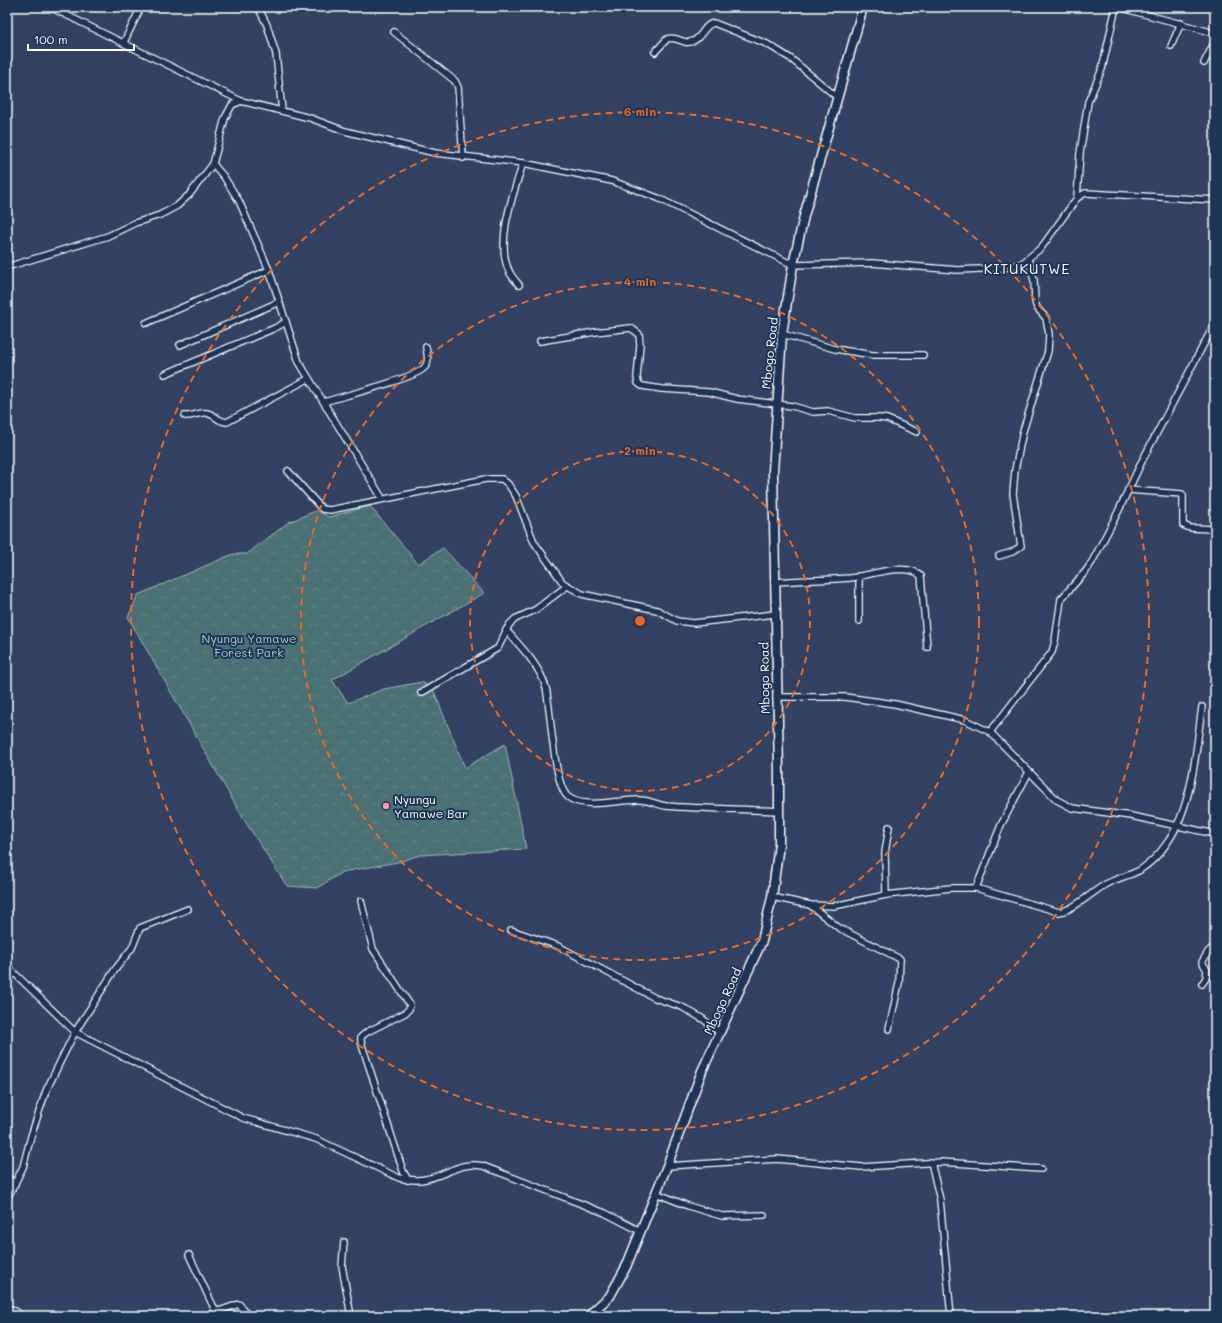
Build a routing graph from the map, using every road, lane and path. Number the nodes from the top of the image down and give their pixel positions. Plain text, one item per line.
1 (50, 7) edge
2 (140, 7) edge
3 (258, 7) edge
4 (863, 7) edge
5 (1117, 7) edge
6 (1181, 23) junction
7 (394, 32) dead end
8 (1215, 38) edge
9 (1215, 41) edge
10 (124, 42) junction
11 (1171, 46) dead end
12 (655, 52) dead end
13 (1204, 63) dead end
14 (838, 98) junction
15 (241, 101) junction
16 (282, 111) junction
17 (463, 158) junction
18 (213, 164) junction
19 (523, 164) junction
20 (1077, 198) junction
21 (1215, 200) edge
22 (1028, 259) junction
23 (793, 265) junction
24 (7, 267) edge
25 (269, 270) junction
26 (519, 286) dead end
27 (279, 302) junction
28 (286, 322) junction
29 (146, 323) dead end
30 (1215, 324) edge
31 (782, 334) junction
32 (540, 341) dead end
33 (180, 346) dead end
34 (426, 347) dead end
35 (923, 355) dead end
36 (165, 374) dead end
37 (308, 379) junction
38 (324, 402) junction
39 (776, 404) junction
40 (185, 416) dead end
41 (917, 432) dead end
42 (288, 471) dead end
43 (1128, 490) junction
44 (382, 498) junction
45 (1215, 530) edge
46 (999, 556) dead end
47 (859, 576) junction
48 (776, 582) junction
49 (567, 586) junction
50 (775, 614) junction
51 (859, 620) dead end
52 (506, 630) junction
53 (927, 647) dead end
54 (421, 693) dead end
55 (776, 697) junction
56 (1202, 707) dead end
57 (990, 732) junction
58 (1029, 772) junction
59 (779, 811) junction
60 (1177, 826) junction
61 (889, 827) dead end
62 (1215, 834) edge
63 (976, 888) junction
64 (886, 895) junction
65 (772, 897) junction
66 (362, 901) dead end
67 (810, 905) junction
68 (188, 909) dead end
69 (511, 930) dead end
70 (1215, 945) edge
71 (7, 966) edge
72 (1202, 984) dead end
73 (889, 1029) dead end
74 (75, 1032) junction
75 (720, 1033) junction
76 (931, 1162) junction
77 (667, 1166) junction
78 (1041, 1169) dead end
79 (7, 1177) edge
80 (408, 1180) junction
81 (15, 1184) junction
82 (656, 1193) junction
83 (7, 1199) edge
84 (764, 1215) dead end
85 (640, 1231) junction
86 (344, 1242) dead end
87 (189, 1255) dead end
88 (7, 1307) edge
89 (23, 1316) edge
90 (248, 1316) edge
91 (352, 1316) edge
92 (588, 1316) edge
93 (951, 1316) edge

1 - 10 street
2 - 10 street
3 - 16 street
4 - 14 main road, Mbogo Road
5 - 6 street
5 - 20 street
6 - 8 street
6 - 11 street
7 - 17 street
9 - 13 street
10 - 15 street
12 - 14 street
14 - 23 main road, Mbogo Road
15 - 16 street
15 - 18 street
16 - 17 street
17 - 19 street
18 - 24 street
18 - 25 street
19 - 23 street
19 - 26 street
20 - 21 street
20 - 22 street
22 - 23 street
22 - 46 street
23 - 31 main road, Mbogo Road
25 - 27 street
25 - 29 street
27 - 28 street
27 - 33 street
28 - 36 street
28 - 37 street
30 - 43 street
31 - 35 street
31 - 39 main road, Mbogo Road
32 - 39 street
34 - 38 street
37 - 38 street
37 - 40 street
38 - 44 street
39 - 41 street
39 - 48 main road, Mbogo Road
42 - 44 street
43 - 45 street
43 - 57 street
44 - 49 street
47 - 48 street
47 - 51 street
47 - 53 street
48 - 50 main road, Mbogo Road
49 - 50 street
49 - 52 street
50 - 55 main road, Mbogo Road
52 - 54 street
52 - 59 street
55 - 57 street
55 - 59 main road, Mbogo Road
56 - 60 street
57 - 58 street
58 - 60 street
58 - 63 street
59 - 65 main road, Mbogo Road
60 - 62 street
60 - 63 street
61 - 64 street
63 - 64 street
64 - 67 street
65 - 67 street
65 - 75 main road, Mbogo Road
66 - 80 street
67 - 73 street
68 - 74 street
69 - 75 street
70 - 72 street
71 - 74 street
74 - 80 street
74 - 81 street
75 - 77 main road, Mbogo Road
76 - 77 street
76 - 78 street
76 - 93 street
77 - 82 main road, Mbogo Road
79 - 81 street
80 - 85 street
81 - 83 street
82 - 84 street
82 - 85 main road, Mbogo Road
85 - 92 main road, Mbogo Road
86 - 91 street
87 - 90 street
88 - 89 street

